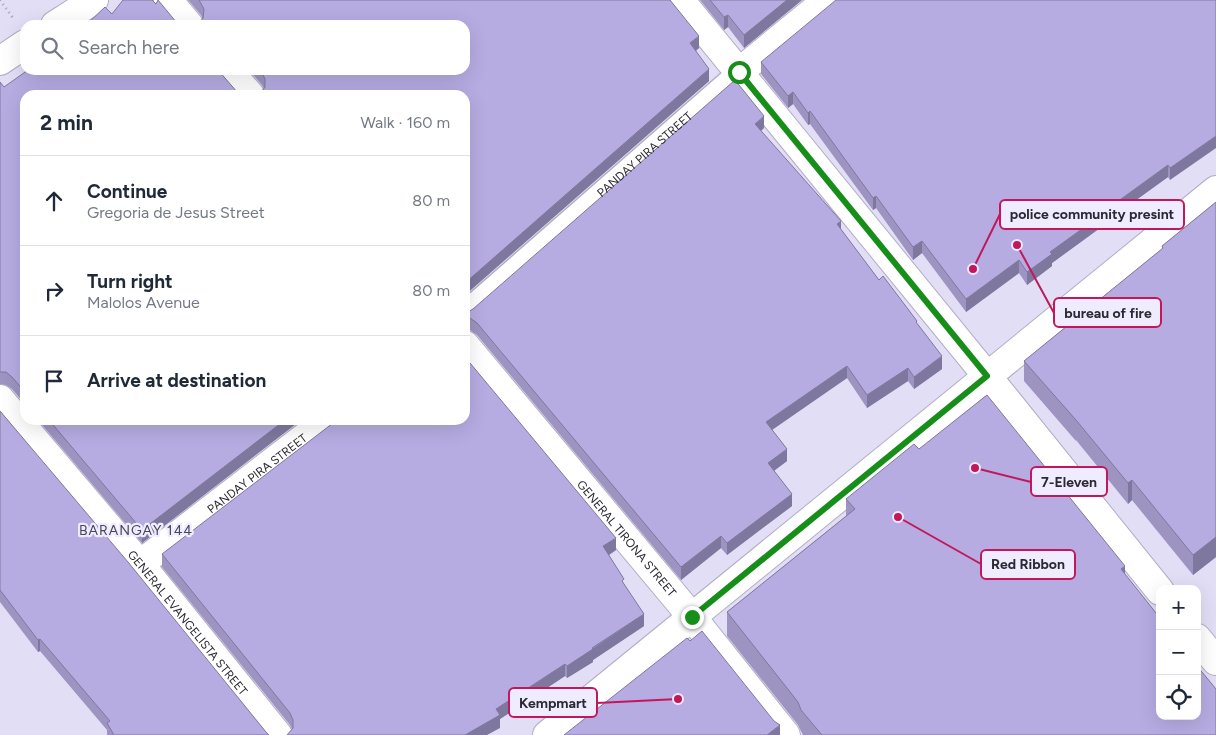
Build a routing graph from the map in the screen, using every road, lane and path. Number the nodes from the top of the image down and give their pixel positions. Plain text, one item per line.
1 (94, 0) edge
2 (168, 0) edge
3 (680, 0) edge
4 (827, 0) edge
5 (63, 20) edge
6 (185, 20) edge
7 (20, 47) edge
8 (0, 60) edge
9 (739, 72) junction
10 (232, 75) edge
11 (246, 90) edge
12 (1216, 190) edge
13 (470, 308) edge
14 (470, 351) edge
15 (987, 376) junction
16 (0, 399) edge
17 (20, 423) edge
18 (22, 425) edge
19 (321, 425) edge
20 (140, 564) junction
21 (1156, 586) edge
22 (692, 617) junction
23 (1201, 643) edge
24 (1216, 661) edge
25 (278, 735) edge
26 (547, 735) edge
27 (786, 735) edge

1 - 5 street
2 - 6 street
3 - 9 street
4 - 9 street, PANDAY PIRA STREET
7 - 8 street
9 - 13 street, PANDAY PIRA STREET
9 - 15 street
10 - 11 street
12 - 15 street
14 - 22 street, GENERAL TIRONA STREET
15 - 21 street
15 - 22 street
16 - 17 street, GENERAL EVANGELISTA STREET
18 - 20 street, GENERAL EVANGELISTA STREET
19 - 20 street, PANDAY PIRA STREET
20 - 25 street, GENERAL EVANGELISTA STREET
22 - 26 street
22 - 27 street, GENERAL TIRONA STREET
23 - 24 street

